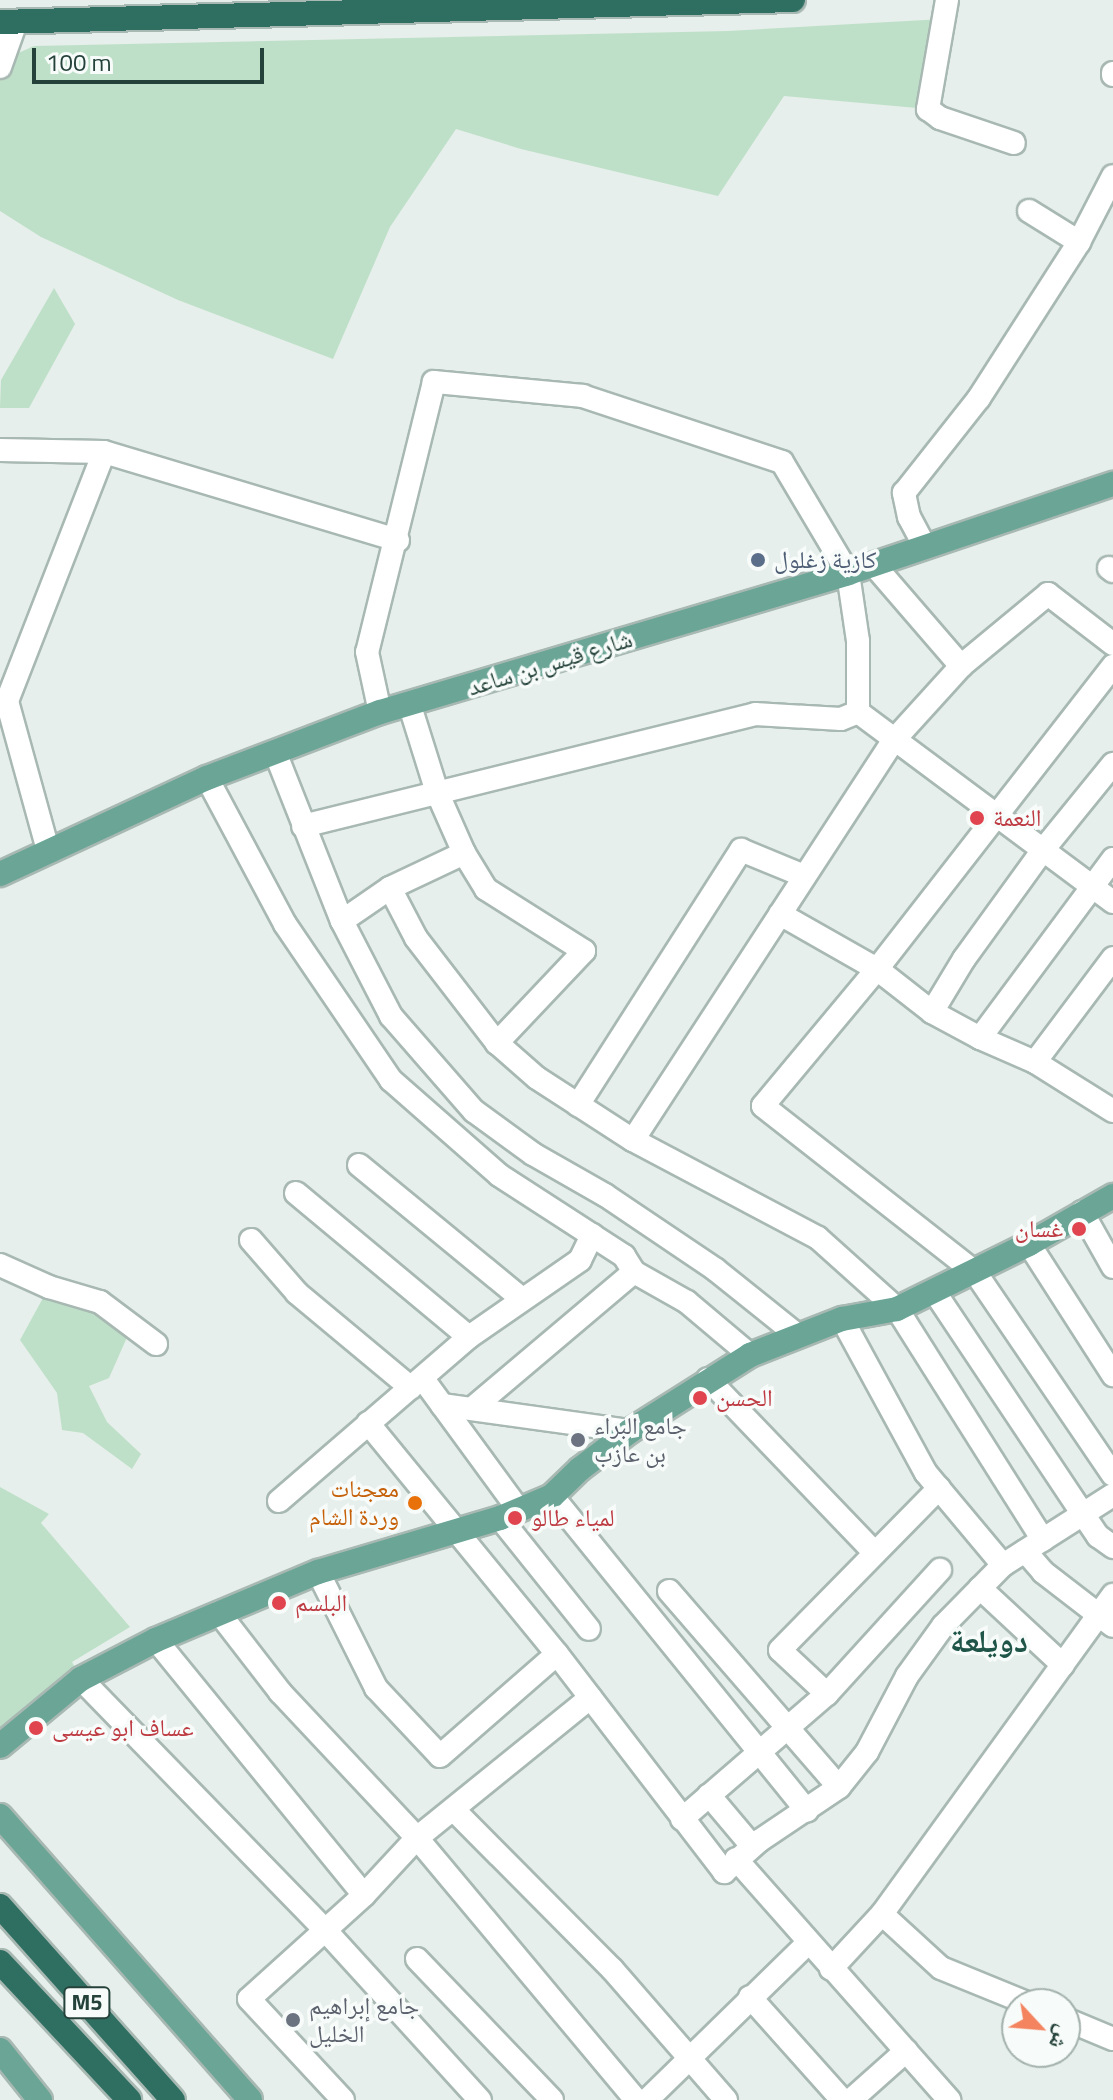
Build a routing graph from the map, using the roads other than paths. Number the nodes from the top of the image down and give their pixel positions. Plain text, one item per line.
1 (793, 0) edge
2 (947, 0) edge
3 (8, 22) edge
4 (0, 67) edge
5 (1014, 143) dead end
6 (1113, 176) edge
7 (1029, 211) dead end
8 (1079, 242) junction
9 (0, 450) edge
10 (104, 452) junction
11 (1113, 484) edge
12 (398, 540) junction
13 (924, 545) junction
14 (873, 564) junction
15 (848, 573) junction
16 (1113, 644) edge
17 (961, 666) junction
18 (1113, 666) edge
19 (3, 699) edge
20 (410, 706) junction
21 (380, 712) junction
22 (858, 712) junction
23 (894, 740) junction
24 (275, 752) junction
25 (1113, 764) edge
26 (207, 778) junction
27 (437, 792) junction
28 (995, 815) junction
29 (303, 826) junction
30 (48, 850) junction
31 (1043, 850) junction
32 (464, 853) junction
33 (1113, 859) edge
34 (0, 874) edge
35 (804, 876) junction
36 (390, 888) junction
37 (1093, 888) junction
38 (1113, 902) edge
39 (780, 914) junction
40 (342, 921) junction
41 (1113, 958) edge
42 (877, 969) junction
43 (932, 1012) junction
44 (980, 1038) junction
45 (497, 1043) junction
46 (1035, 1062) junction
47 (578, 1105) junction
48 (1113, 1111) edge
49 (633, 1140) junction
50 (359, 1165) dead end
51 (296, 1193) dead end
52 (1113, 1196) edge
53 (1082, 1212) junction
54 (592, 1235) junction
55 (251, 1240) dead end
56 (1029, 1244) junction
57 (0, 1265) edge
58 (1113, 1267) edge
59 (634, 1272) junction
60 (975, 1272) junction
61 (934, 1291) junction
62 (522, 1299) junction
63 (897, 1309) junction
64 (842, 1319) junction
65 (797, 1335) junction
66 (469, 1337) junction
67 (156, 1344) dead end
68 (750, 1355) junction
69 (1113, 1375) edge
70 (708, 1379) junction
71 (417, 1384) junction
72 (442, 1405) junction
73 (474, 1407) junction
74 (368, 1423) junction
75 (630, 1431) junction
76 (1113, 1475) edge
77 (939, 1488) junction
78 (1113, 1495) edge
79 (552, 1496) junction
80 (279, 1501) dead end
81 (509, 1514) junction
82 (1083, 1514) junction
83 (457, 1530) junction
84 (1034, 1545) junction
85 (1113, 1547) edge
86 (875, 1553) junction
87 (1003, 1565) junction
88 (940, 1570) dead end
89 (318, 1572) junction
90 (980, 1588) junction
91 (669, 1591) dead end
92 (1113, 1595) edge
93 (219, 1613) junction
94 (1106, 1620) edge
95 (589, 1629) dead end
96 (156, 1640) junction
97 (557, 1654) junction
98 (1063, 1665) junction
99 (81, 1679) junction
100 (827, 1694) junction
101 (590, 1698) junction
102 (786, 1730) junction
103 (0, 1746) edge
104 (760, 1752) junction
105 (839, 1787) junction
106 (709, 1795) junction
107 (0, 1799) edge
108 (455, 1811) junction
109 (807, 1811) junction
110 (0, 1816) edge
111 (682, 1819) junction
112 (417, 1838) junction
113 (744, 1852) junction
114 (64, 1885) junction
115 (364, 1895) junction
116 (0, 1906) edge
117 (882, 1914) junction
118 (326, 1931) junction
119 (808, 1943) junction
120 (417, 1959) dead end
121 (0, 1962) edge
122 (831, 1969) junction
123 (1001, 1993) edge
124 (750, 1997) junction
125 (1081, 2026) edge
126 (1113, 2039) edge
127 (0, 2050) edge
128 (906, 2051) junction
129 (688, 2058) junction
130 (40, 2100) edge
131 (129, 2100) edge
132 (173, 2100) edge
133 (250, 2100) edge
134 (343, 2100) edge
135 (480, 2100) edge
136 (552, 2100) edge
137 (636, 2100) edge
138 (647, 2100) edge
139 (726, 2100) edge
140 (842, 2100) edge
141 (851, 2100) edge
142 (949, 2100) edge

1 - 3 highway
2 - 5 street
3 - 4 street
6 - 8 street
7 - 8 street
8 - 13 street
9 - 10 street
10 - 12 street
10 - 19 street
11 - 13 main road, شارع قيس بن ساعد
12 - 15 street
12 - 21 street
13 - 14 main road, شارع قيس بن ساعد
14 - 15 main road, شارع قيس بن ساعد
14 - 17 street
15 - 20 main road, شارع قيس بن ساعد
15 - 22 street
16 - 17 street
17 - 23 street
18 - 28 street
19 - 30 street
20 - 21 main road, شارع قيس بن ساعد
20 - 27 street
21 - 24 main road, شارع قيس بن ساعد
22 - 23 street
22 - 27 street
23 - 28 street
23 - 35 street
24 - 26 main road, شارع قيس بن ساعد
24 - 29 street
25 - 31 street
26 - 30 main road, شارع قيس بن ساعد
26 - 54 street
27 - 29 street
27 - 32 street
28 - 31 street
28 - 42 street
29 - 40 street
30 - 34 main road, شارع قيس بن ساعد
31 - 37 street
31 - 43 street
32 - 36 street
32 - 45 street
33 - 37 street
35 - 39 street
35 - 47 street
36 - 40 street
36 - 45 street
37 - 38 street
37 - 44 street
39 - 42 street
39 - 49 street
40 - 65 street
41 - 46 street
42 - 43 street
42 - 60 street
43 - 44 street
44 - 46 street
45 - 47 street
46 - 48 street
47 - 49 street
49 - 63 street
50 - 62 street
51 - 66 street
52 - 53 main road
53 - 56 main road
53 - 58 street
54 - 59 street
54 - 62 street
55 - 71 street
56 - 60 main road
56 - 69 street
57 - 67 street
59 - 68 street
59 - 73 street
60 - 61 main road
60 - 76 street
61 - 63 main road
61 - 82 street
62 - 66 street
63 - 64 main road
63 - 84 street
64 - 65 main road
64 - 77 street
65 - 68 main road
66 - 71 street
68 - 70 main road
70 - 75 main road
70 - 86 street
71 - 72 street
71 - 74 street
72 - 73 street
72 - 81 street
73 - 75 street
74 - 80 street
74 - 83 street
75 - 79 main road
77 - 86 street
77 - 87 street
78 - 82 street
79 - 81 main road
79 - 104 street
81 - 83 main road
81 - 95 street
82 - 84 street
82 - 85 street
83 - 89 main road
83 - 97 street
84 - 87 street
84 - 94 street
86 - 100 street
87 - 90 street
88 - 100 street
89 - 93 main road
89 - 97 street
90 - 98 street
90 - 105 street
91 - 102 street
92 - 94 street
93 - 96 main road
93 - 112 street
94 - 98 street
96 - 99 main road
96 - 115 street
97 - 101 street
98 - 117 street
99 - 103 main road
99 - 118 street
100 - 102 street
101 - 108 street
101 - 111 street
102 - 104 street
102 - 105 street
104 - 106 street
104 - 109 street
105 - 109 street
106 - 111 street
106 - 113 street
107 - 114 main road
108 - 112 street
108 - 129 street
109 - 113 street
110 - 114 main road
111 - 113 street
112 - 115 street
112 - 137 street
113 - 119 street
114 - 133 main road
115 - 118 street
116 - 132 highway, M5
117 - 122 street
117 - 123 street
118 - 134 street
118 - 135 street
119 - 122 street
119 - 124 street
120 - 136 street
121 - 131 highway, M5
122 - 128 street
124 - 129 street
124 - 140 street
125 - 126 street
127 - 130 main road
128 - 141 street
128 - 142 street
129 - 138 street
129 - 139 street

